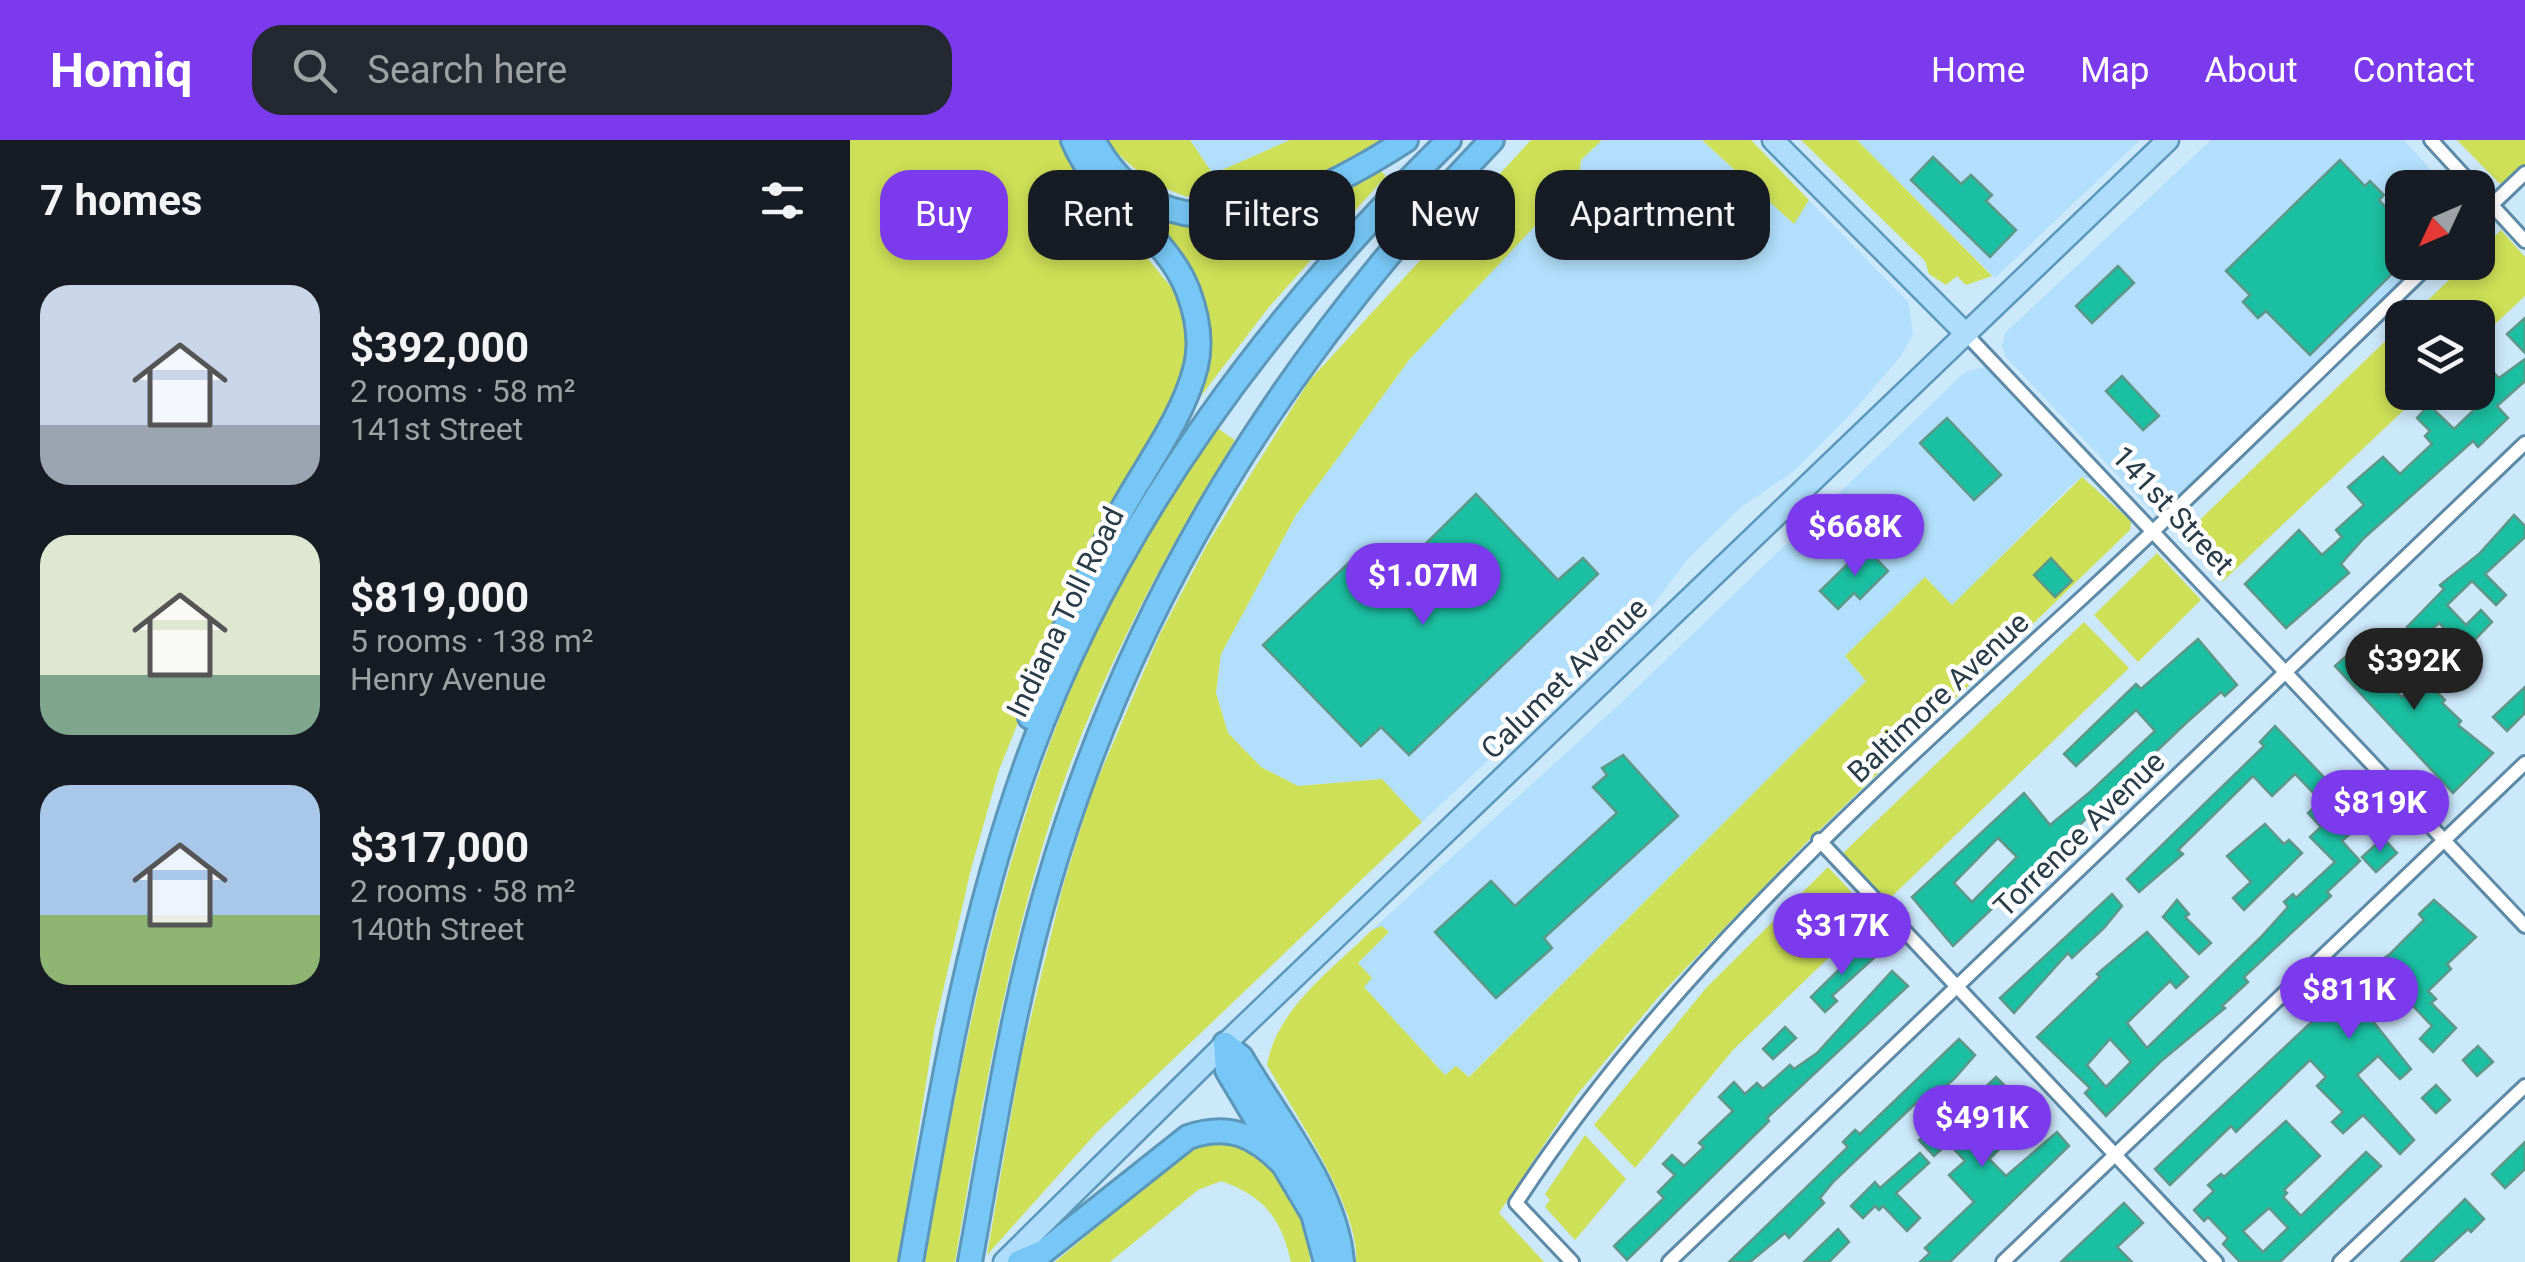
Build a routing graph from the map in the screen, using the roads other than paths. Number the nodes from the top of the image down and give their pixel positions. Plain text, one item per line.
1 (1073, 140) edge
2 (1093, 140) edge
3 (1406, 140) edge
4 (1449, 140) edge
5 (1492, 140) edge
6 (1774, 140) edge
7 (2168, 140) edge
8 (2431, 140) edge
9 (2459, 170) edge
10 (2525, 173) edge
11 (2495, 202) edge
12 (2495, 208) edge
13 (2525, 241) edge
14 (2413, 280) edge
15 (1966, 334) junction
16 (2525, 442) edge
17 (2153, 533) junction
18 (2285, 672) junction
19 (2525, 763) edge
20 (1819, 840) junction
21 (2444, 840) junction
22 (991, 874) junction
23 (2525, 926) edge
24 (1956, 986) junction
25 (1225, 1044) junction
26 (2525, 1086) edge
27 (2115, 1155) junction
28 (1284, 1165) junction
29 (911, 1262) edge
30 (970, 1262) edge
31 (1004, 1262) edge
32 (1019, 1262) edge
33 (1326, 1262) edge
34 (1342, 1262) edge
35 (1572, 1262) edge
36 (1669, 1262) edge
37 (2004, 1262) edge
38 (2216, 1262) edge
39 (2340, 1262) edge

1 - 22 highway
2 - 3 highway
4 - 22 highway, Indiana Toll Road
5 - 30 highway
6 - 15 main road, 141st Street
7 - 15 main road, Calumet Avenue
8 - 9 street
10 - 11 street
12 - 13 street
14 - 17 street, Baltimore Avenue
15 - 17 street, 141st Street
15 - 25 main road, Calumet Avenue
16 - 18 street, Torrence Avenue
17 - 18 street, 141st Street
17 - 20 street, Baltimore Avenue
18 - 21 street, 141st Street
18 - 24 street, Torrence Avenue
19 - 21 street
20 - 24 street
20 - 35 street, Baltimore Avenue
21 - 23 street, 141st Street
21 - 27 street
22 - 29 highway, Indiana Toll Road
24 - 27 street
24 - 36 street, Torrence Avenue
25 - 28 highway
25 - 31 main road, Calumet Avenue
25 - 34 highway
26 - 39 street
27 - 37 street
27 - 38 street
28 - 32 highway
28 - 33 highway

